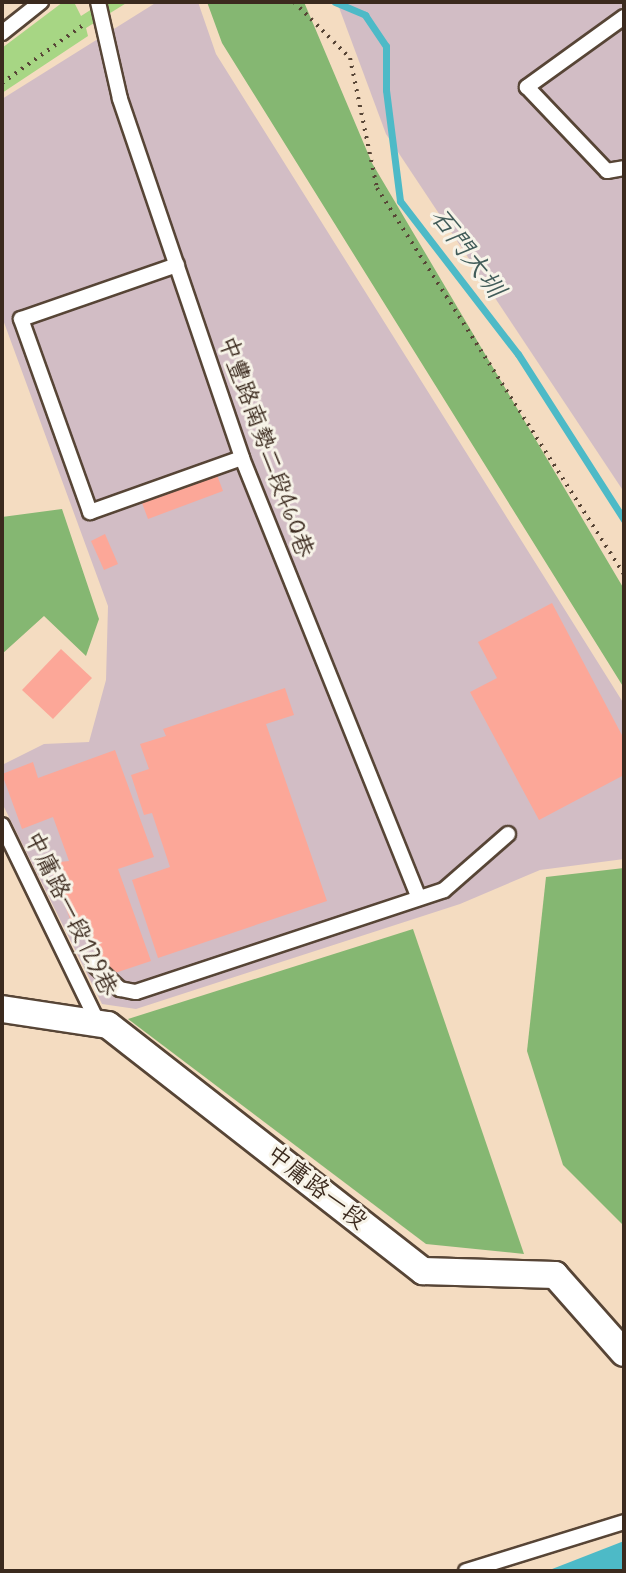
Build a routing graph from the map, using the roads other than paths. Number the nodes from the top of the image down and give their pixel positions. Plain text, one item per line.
1 (41, 2) edge
2 (100, 7) edge
3 (624, 17) edge
4 (2, 33) edge
5 (624, 168) edge
6 (177, 265) junction
7 (242, 458) junction
8 (2, 825) edge
9 (508, 834) dead end
10 (419, 898) junction
11 (93, 964) dead end
12 (2, 1009) edge
13 (98, 1023) junction
14 (624, 1353) edge
15 (624, 1522) edge
16 (466, 1571) edge

1 - 4 lane
2 - 6 lane, 中豐路南勢二段460巷
3 - 5 lane
6 - 7 lane, 中豐路南勢二段460巷
6 - 7 lane
7 - 10 lane, 中豐路南勢二段460巷
8 - 13 lane, 中庸路一段129巷
9 - 10 lane
10 - 11 lane
12 - 13 street, 中庸路一段
13 - 14 street, 中庸路一段
15 - 16 lane

